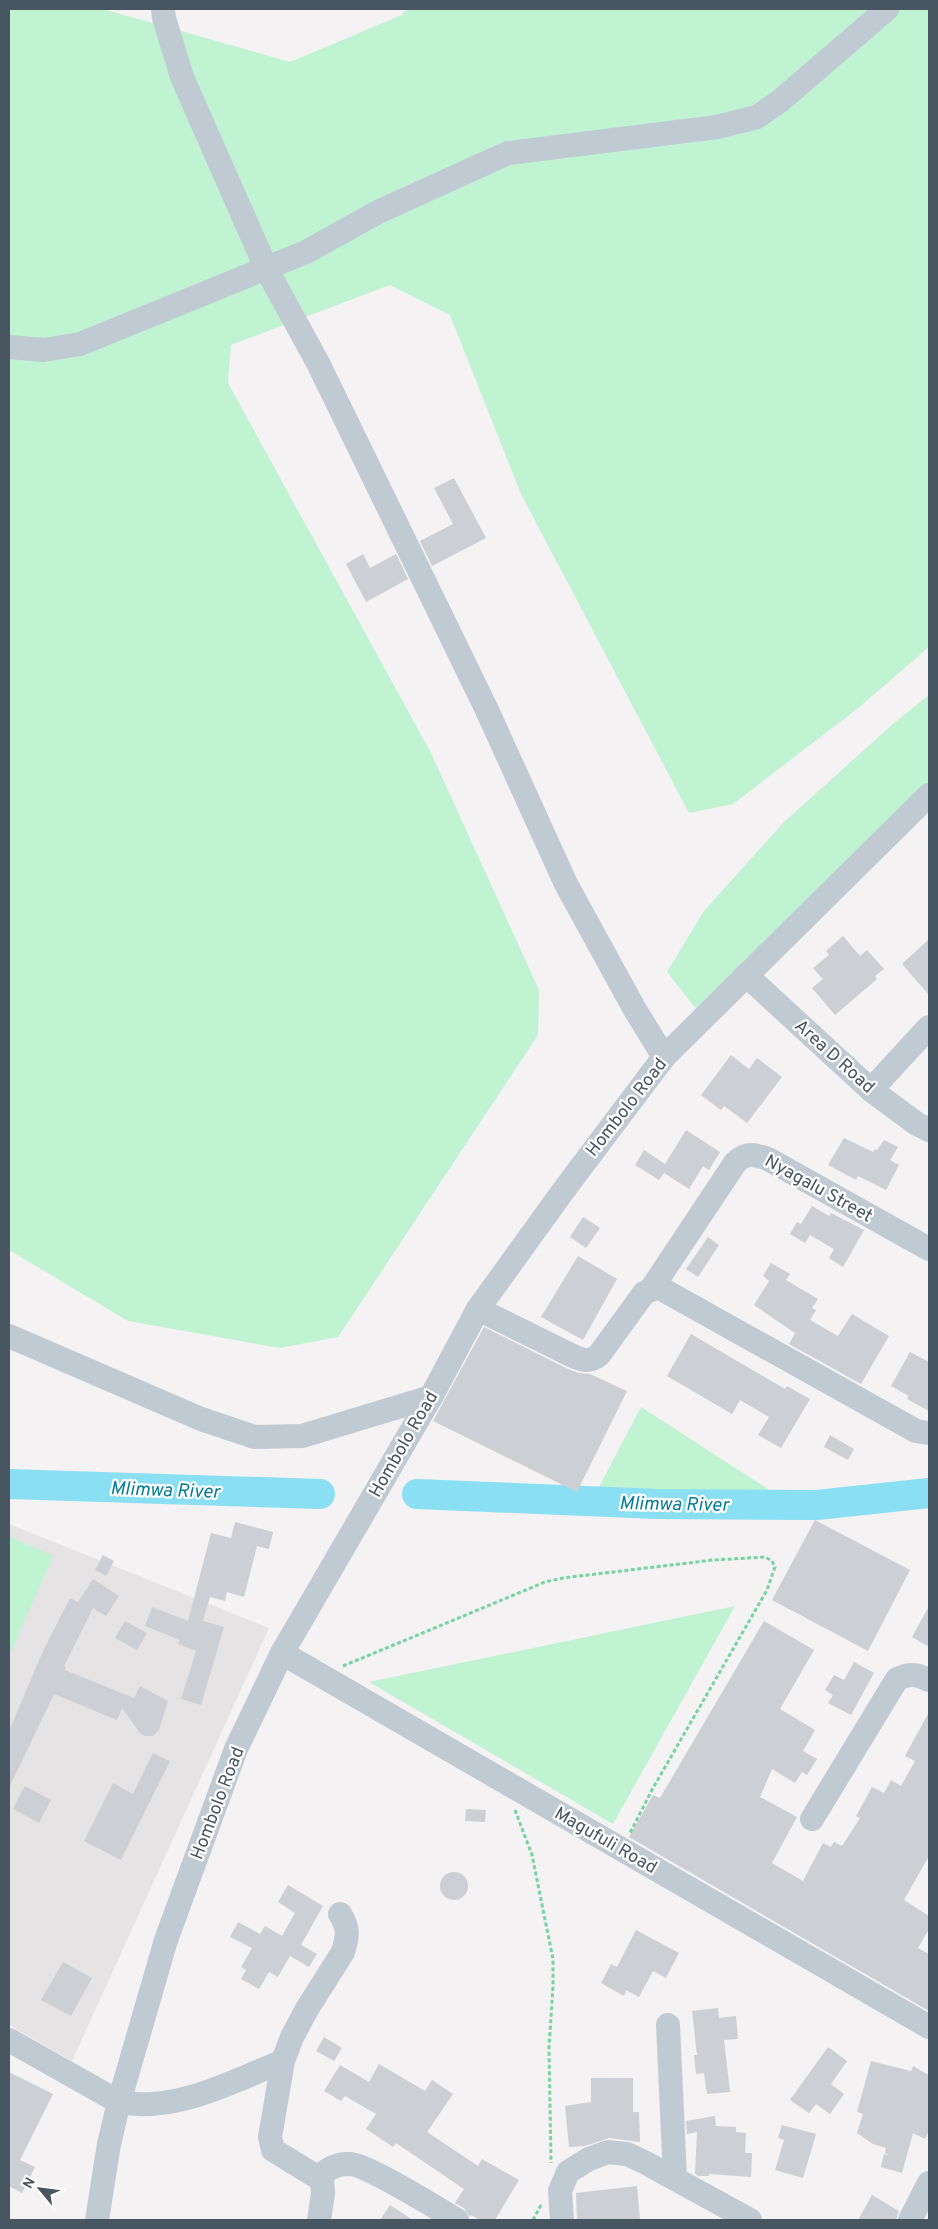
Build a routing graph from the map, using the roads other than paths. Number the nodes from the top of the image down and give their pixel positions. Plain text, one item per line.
1 (163, 9) edge
2 (886, 9) edge
3 (267, 270) junction
4 (9, 346) edge
5 (929, 795) edge
6 (746, 975) junction
7 (929, 1027) edge
8 (664, 1057) junction
9 (870, 1090) junction
10 (929, 1130) edge
11 (929, 1249) edge
12 (652, 1288) junction
13 (478, 1309) junction
14 (10, 1339) edge
15 (431, 1397) junction
16 (929, 1433) edge
17 (282, 1652) junction
18 (929, 1680) edge
19 (812, 1819) dead end
20 (340, 1914) dead end
21 (668, 2025) dead end
22 (929, 2026) edge
23 (9, 2040) edge
24 (283, 2061) junction
25 (119, 2102) junction
26 (318, 2177) junction
27 (675, 2178) junction
28 (929, 2183) edge
29 (97, 2220) edge
30 (320, 2220) edge
31 (457, 2220) edge
32 (562, 2220) edge
33 (750, 2220) edge
34 (910, 2220) edge

1 - 3 street
2 - 3 street
3 - 4 street
3 - 8 street
5 - 6 street, Hombolo Road
6 - 8 street, Hombolo Road
6 - 9 street, Area D Road
7 - 9 street
8 - 13 street, Hombolo Road
9 - 10 street, Area D Road
11 - 12 street, Nyagalu Street
12 - 13 street, Nyagalu Street
12 - 16 street
13 - 15 street, Hombolo Road
14 - 15 street
15 - 17 street, Hombolo Road
17 - 22 street, Magufuli Road
17 - 25 street, Hombolo Road
18 - 19 street
20 - 24 street
21 - 27 street
23 - 25 street
24 - 25 street
24 - 26 street
25 - 29 street, Hombolo Road
26 - 30 street
26 - 31 street
27 - 32 street
27 - 33 street
28 - 34 street

